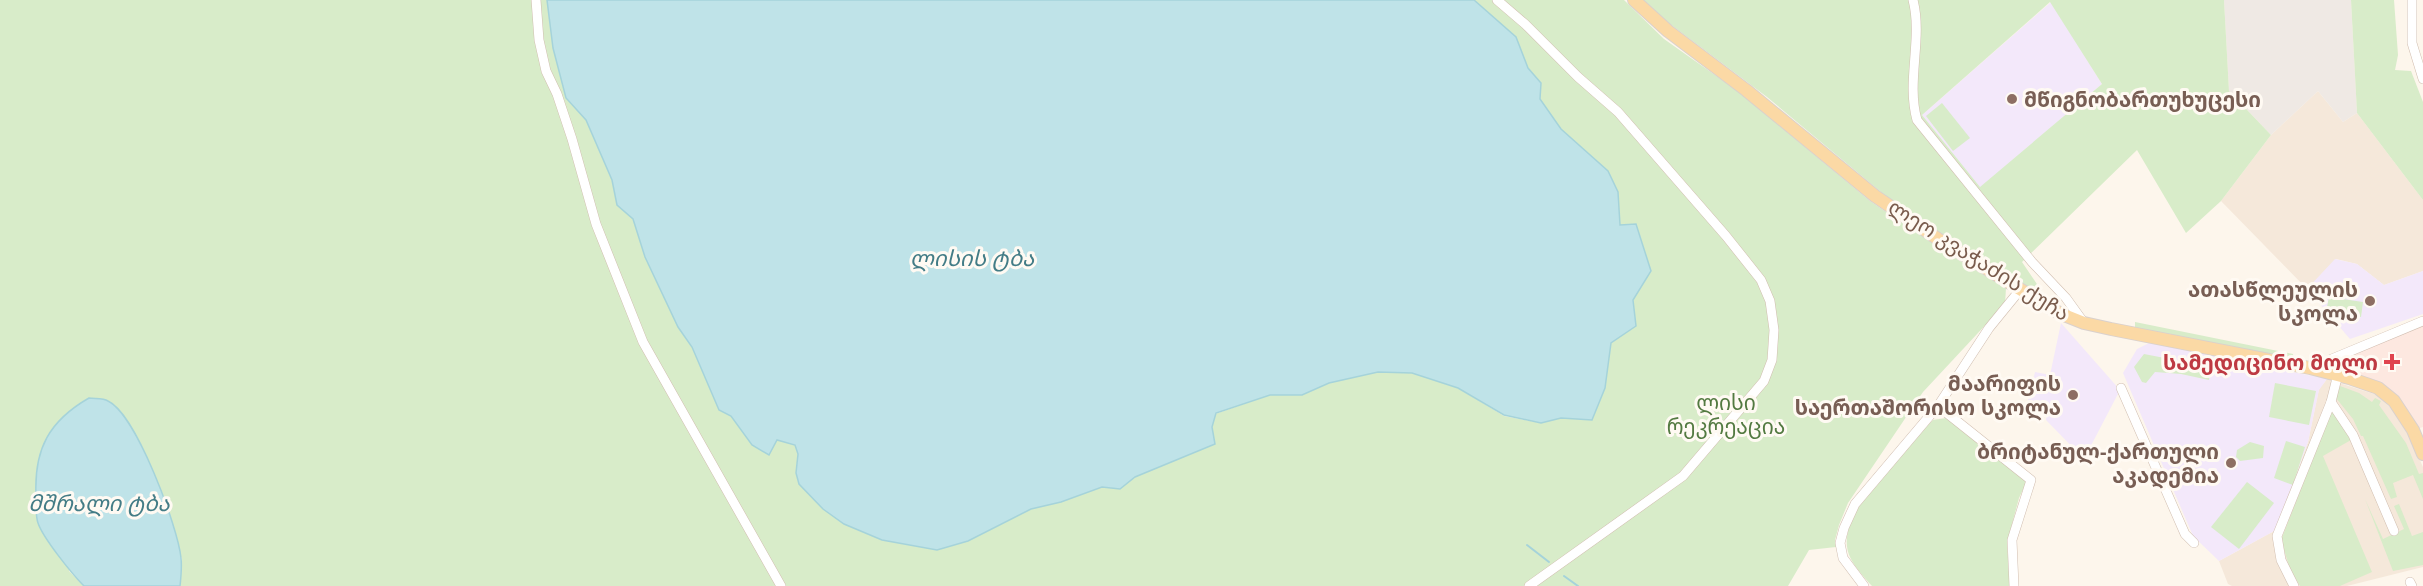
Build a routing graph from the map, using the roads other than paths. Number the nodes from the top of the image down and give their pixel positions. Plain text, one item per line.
1 (536, 0) edge
2 (1497, 0) edge
3 (1634, 0) edge
4 (1913, 0) edge
5 (2412, 0) edge
6 (2423, 79) edge
7 (2020, 290) junction
8 (2423, 321) edge
9 (2084, 323) junction
10 (2310, 368) junction
11 (2338, 374) junction
12 (2121, 388) dead end
13 (2331, 402) junction
14 (1938, 406) junction
15 (2423, 454) edge
16 (2394, 531) dead end
17 (2194, 543) dead end
18 (782, 586) edge
19 (1529, 586) edge
20 (1864, 586) edge
21 (2014, 586) edge
22 (2294, 586) edge

1 - 18 street
2 - 19 street
3 - 7 main road, ლეო კვაჭაძის ქუჩა
4 - 9 street
5 - 6 street
7 - 9 main road, ლეო კვაჭაძის ქუჩა
7 - 14 street
8 - 10 street
9 - 10 main road, ლეო კვაჭაძის ქუჩა
10 - 11 main road, ლეო კვაჭაძის ქუჩა
11 - 13 street
11 - 15 main road, ლეო კვაჭაძის ქუჩა
12 - 17 street
13 - 16 street
13 - 22 street
14 - 20 street
14 - 21 street

